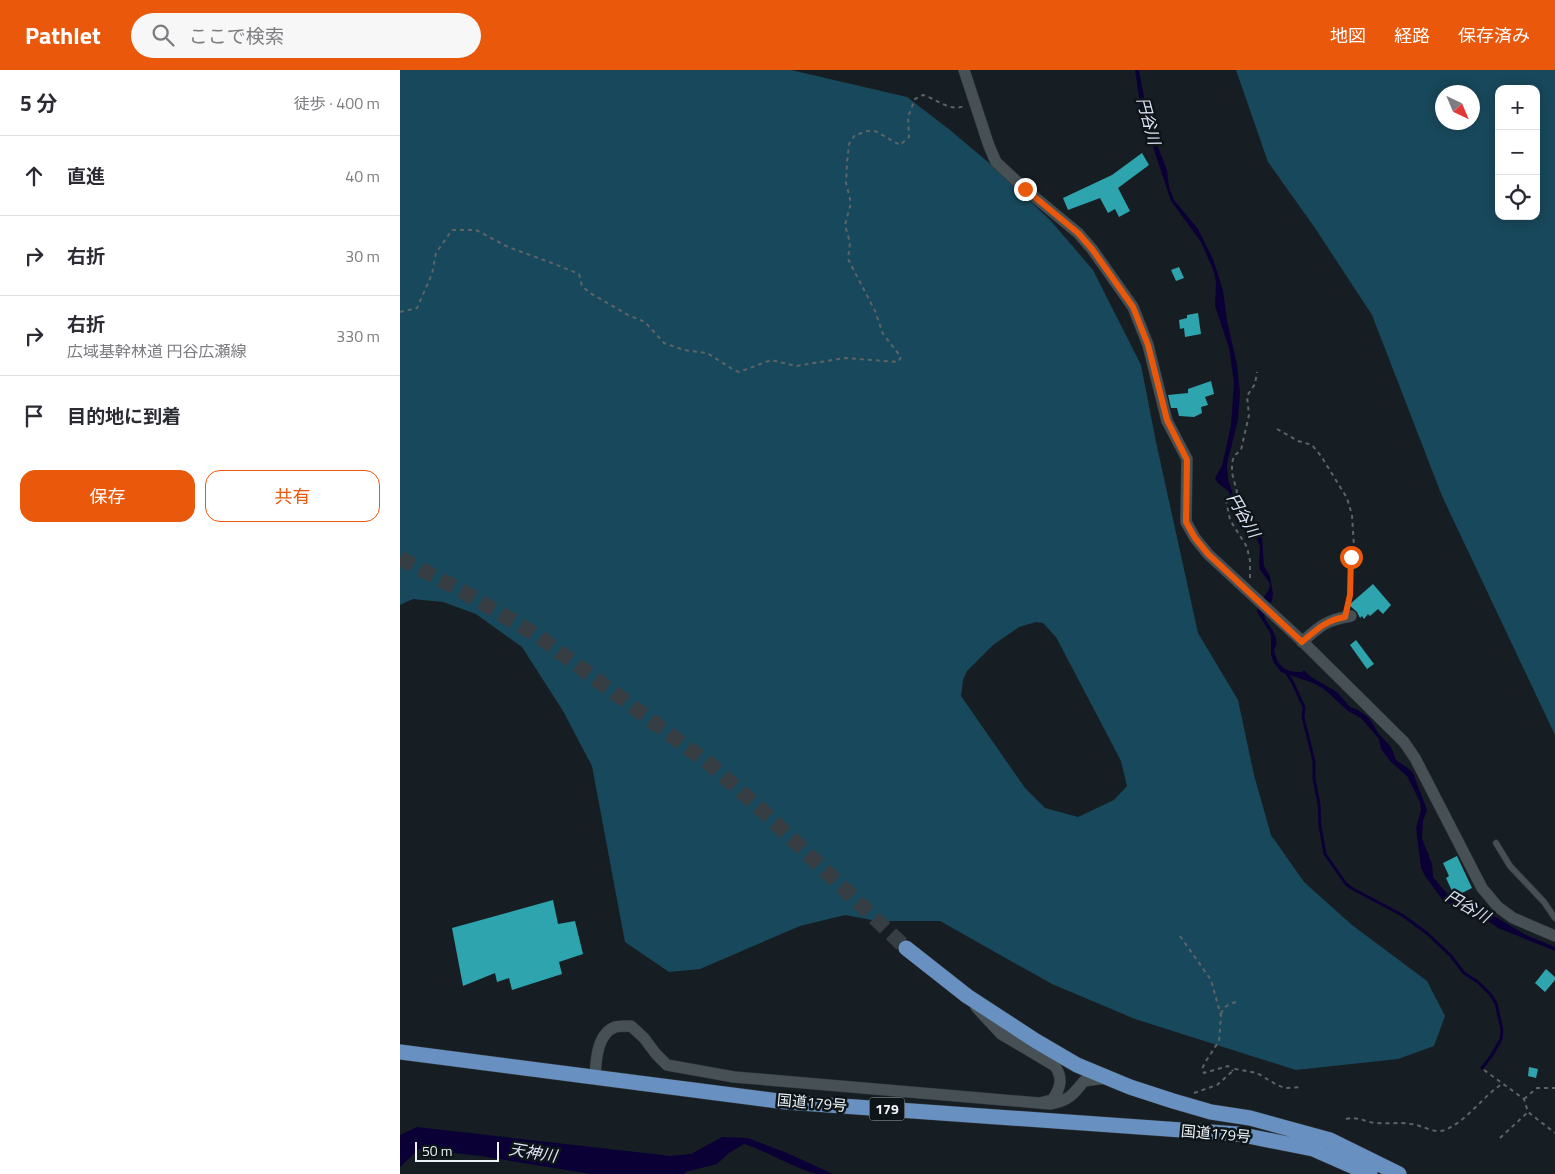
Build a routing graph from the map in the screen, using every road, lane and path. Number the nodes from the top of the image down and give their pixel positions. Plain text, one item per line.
1 (964, 70) edge
2 (974, 99) junction
3 (400, 312) edge
4 (1257, 372) dead end
5 (1277, 429) dead end
6 (1246, 590) junction
7 (1348, 617) joint
8 (1302, 642) junction
9 (1496, 843) dead end
10 (1555, 918) edge
11 (1180, 936) dead end
12 (1555, 936) edge
13 (906, 948) tunnel mouth
14 (966, 996) junction
15 (1236, 1002) dead end
16 (1221, 1016) junction
17 (400, 1052) edge
18 (1484, 1070) dead end
19 (1233, 1071) junction
20 (595, 1076) junction
21 (1106, 1078) junction
22 (1502, 1084) junction
23 (1302, 1087) dead end
24 (1555, 1088) edge
25 (1190, 1092) dead end
26 (1524, 1099) junction
27 (1036, 1104) junction
28 (1528, 1112) junction
29 (1346, 1119) dead end
30 (1555, 1133) edge
31 (1500, 1138) dead end
32 (1370, 1174) edge
33 (1399, 1174) edge

1 - 2 street
2 - 3 path
2 - 6 street
4 - 6 path
5 - 7 path
6 - 8 street
7 - 8 street
8 - 12 street
9 - 10 lane
11 - 16 path
13 - 14 highway, 国道179号
14 - 21 highway, 国道179号
14 - 27 street
15 - 16 path
16 - 19 path
17 - 20 highway, 国道179号 / 179
18 - 22 path
19 - 23 path
19 - 25 path
20 - 27 street
20 - 32 highway, 国道179号 / 179
21 - 27 street
21 - 33 highway, 国道179号
22 - 26 path
22 - 29 path
24 - 26 path
26 - 28 path
28 - 30 path
28 - 31 path

